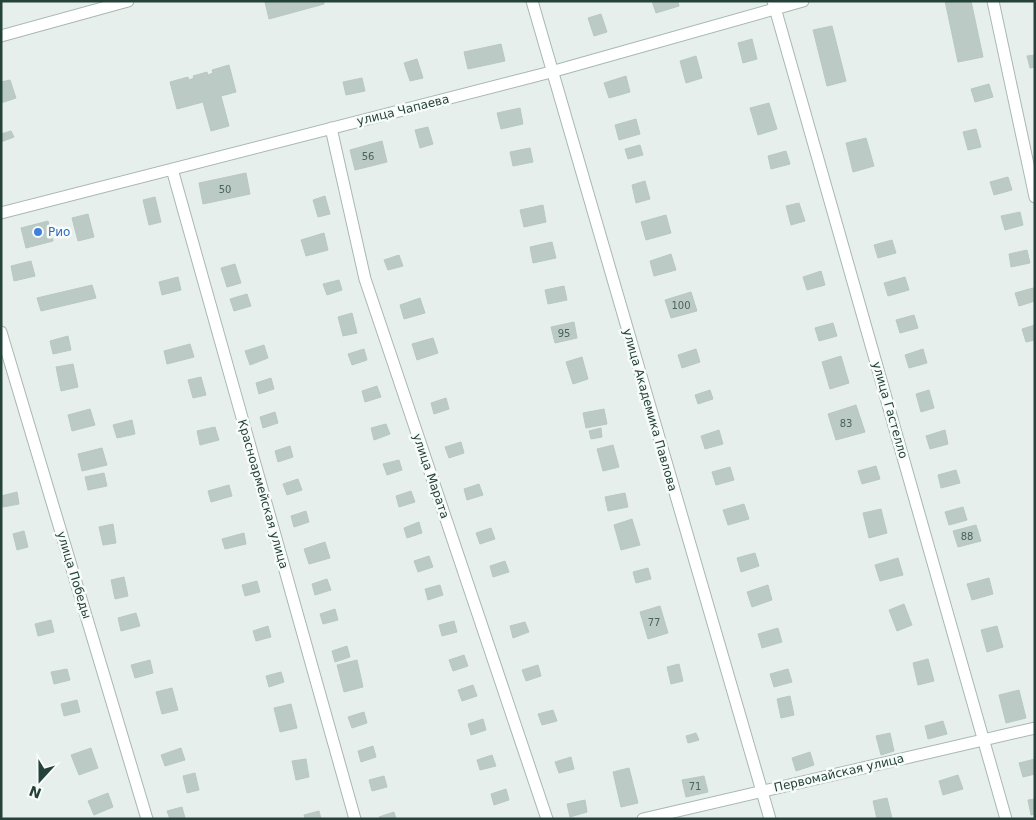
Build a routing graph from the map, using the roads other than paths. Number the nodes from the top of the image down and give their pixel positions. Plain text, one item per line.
1 (128, 1) edge
2 (532, 1) edge
3 (803, 1) edge
4 (993, 1) edge
5 (774, 5) edge
6 (1, 36) edge
7 (551, 72) junction
8 (331, 128) junction
9 (172, 169) junction
10 (1035, 197) edge
11 (1, 213) edge
12 (1, 332) edge
13 (1035, 728) edge
14 (984, 739) junction
15 (762, 791) junction
16 (147, 819) edge
17 (355, 819) edge
18 (546, 819) edge
19 (643, 819) edge
20 (770, 819) edge
21 (1006, 819) edge

1 - 6 street
2 - 7 street, улица Академика Павлова
3 - 5 street, улица Чапаева
4 - 10 street
5 - 7 street, улица Чапаева
5 - 14 street, улица Гастелло
7 - 8 street, улица Чапаева
7 - 15 street, улица Академика Павлова
8 - 9 street, улица Чапаева
8 - 18 street, улица Марата
9 - 11 street, улица Чапаева
9 - 17 street, Красноармейская улица
12 - 16 street, улица Победы
13 - 14 street, Первомайская улица
14 - 15 street, Первомайская улица
14 - 21 street, улица Гастелло
15 - 19 street, Первомайская улица
15 - 20 street, улица Академика Павлова

